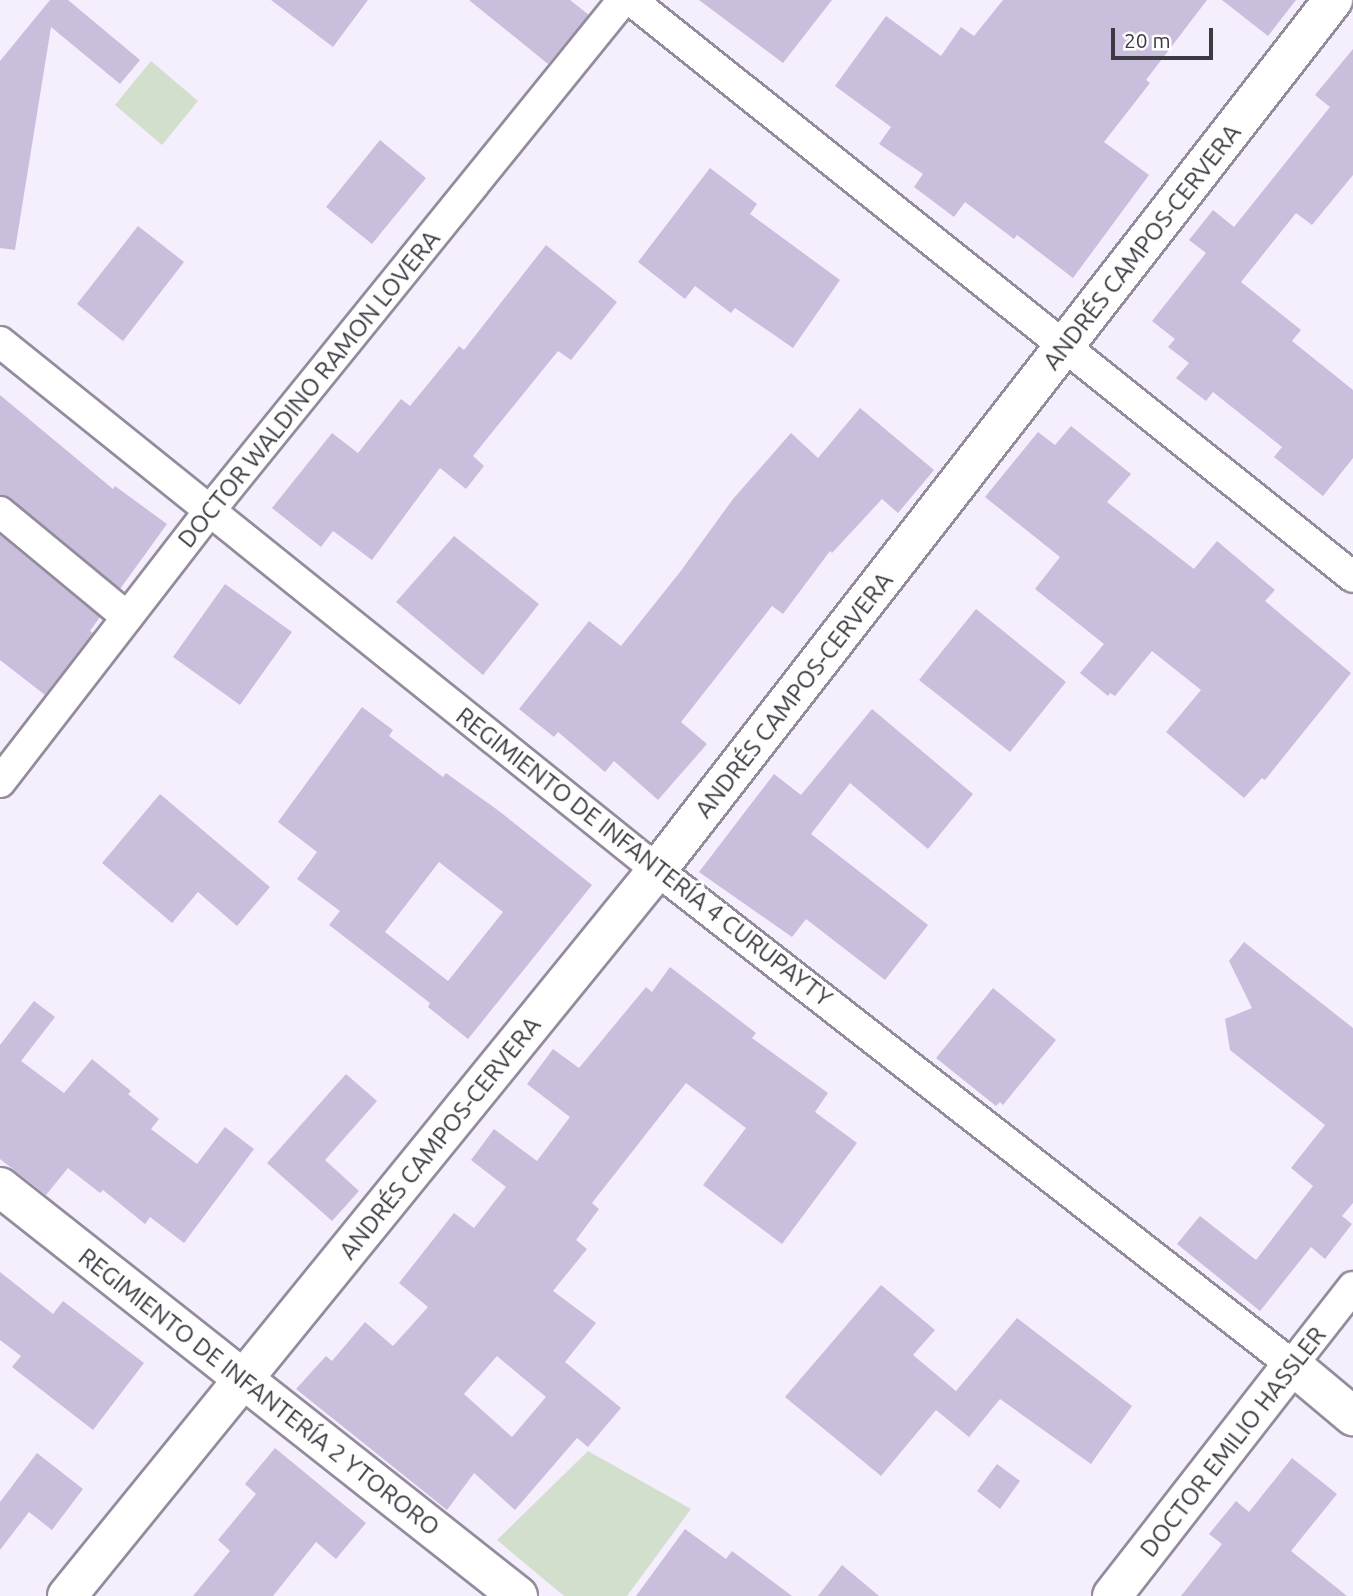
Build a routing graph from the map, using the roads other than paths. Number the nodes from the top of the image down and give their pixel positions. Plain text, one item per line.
1 (623, 0) edge
2 (631, 0) edge
3 (1333, 0) edge
4 (0, 342) edge
5 (1065, 347) junction
6 (211, 509) junction
7 (0, 512) edge
8 (1353, 577) edge
9 (127, 617) junction
10 (0, 782) edge
11 (657, 870) junction
12 (0, 1187) edge
13 (1353, 1287) edge
14 (1292, 1365) junction
15 (244, 1381) junction
16 (1353, 1416) edge
17 (68, 1596) edge
18 (518, 1596) edge
19 (1112, 1596) edge

1 - 6 street, DOCTOR WALDINO RAMON LOVERA
2 - 5 street
3 - 5 street, ANDRÉS CAMPOS-CERVERA
4 - 6 street, REGIMIENTO DE INFANTERÍA 4 CURUPAYTY
5 - 8 street
5 - 11 street, ANDRÉS CAMPOS-CERVERA
6 - 9 street, DOCTOR WALDINO RAMON LOVERA
6 - 11 street, REGIMIENTO DE INFANTERÍA 4 CURUPAYTY
7 - 9 street
9 - 10 street, DOCTOR WALDINO RAMON LOVERA
11 - 14 street, REGIMIENTO DE INFANTERÍA 4 CURUPAYTY
11 - 15 street, ANDRÉS CAMPOS-CERVERA
12 - 15 street, REGIMIENTO DE INFANTERÍA 2 YTORORO
13 - 14 street, DOCTOR EMILIO HASSLER
14 - 16 street
14 - 19 street, DOCTOR EMILIO HASSLER
15 - 17 street, ANDRÉS CAMPOS-CERVERA
15 - 18 street, REGIMIENTO DE INFANTERÍA 2 YTORORO

